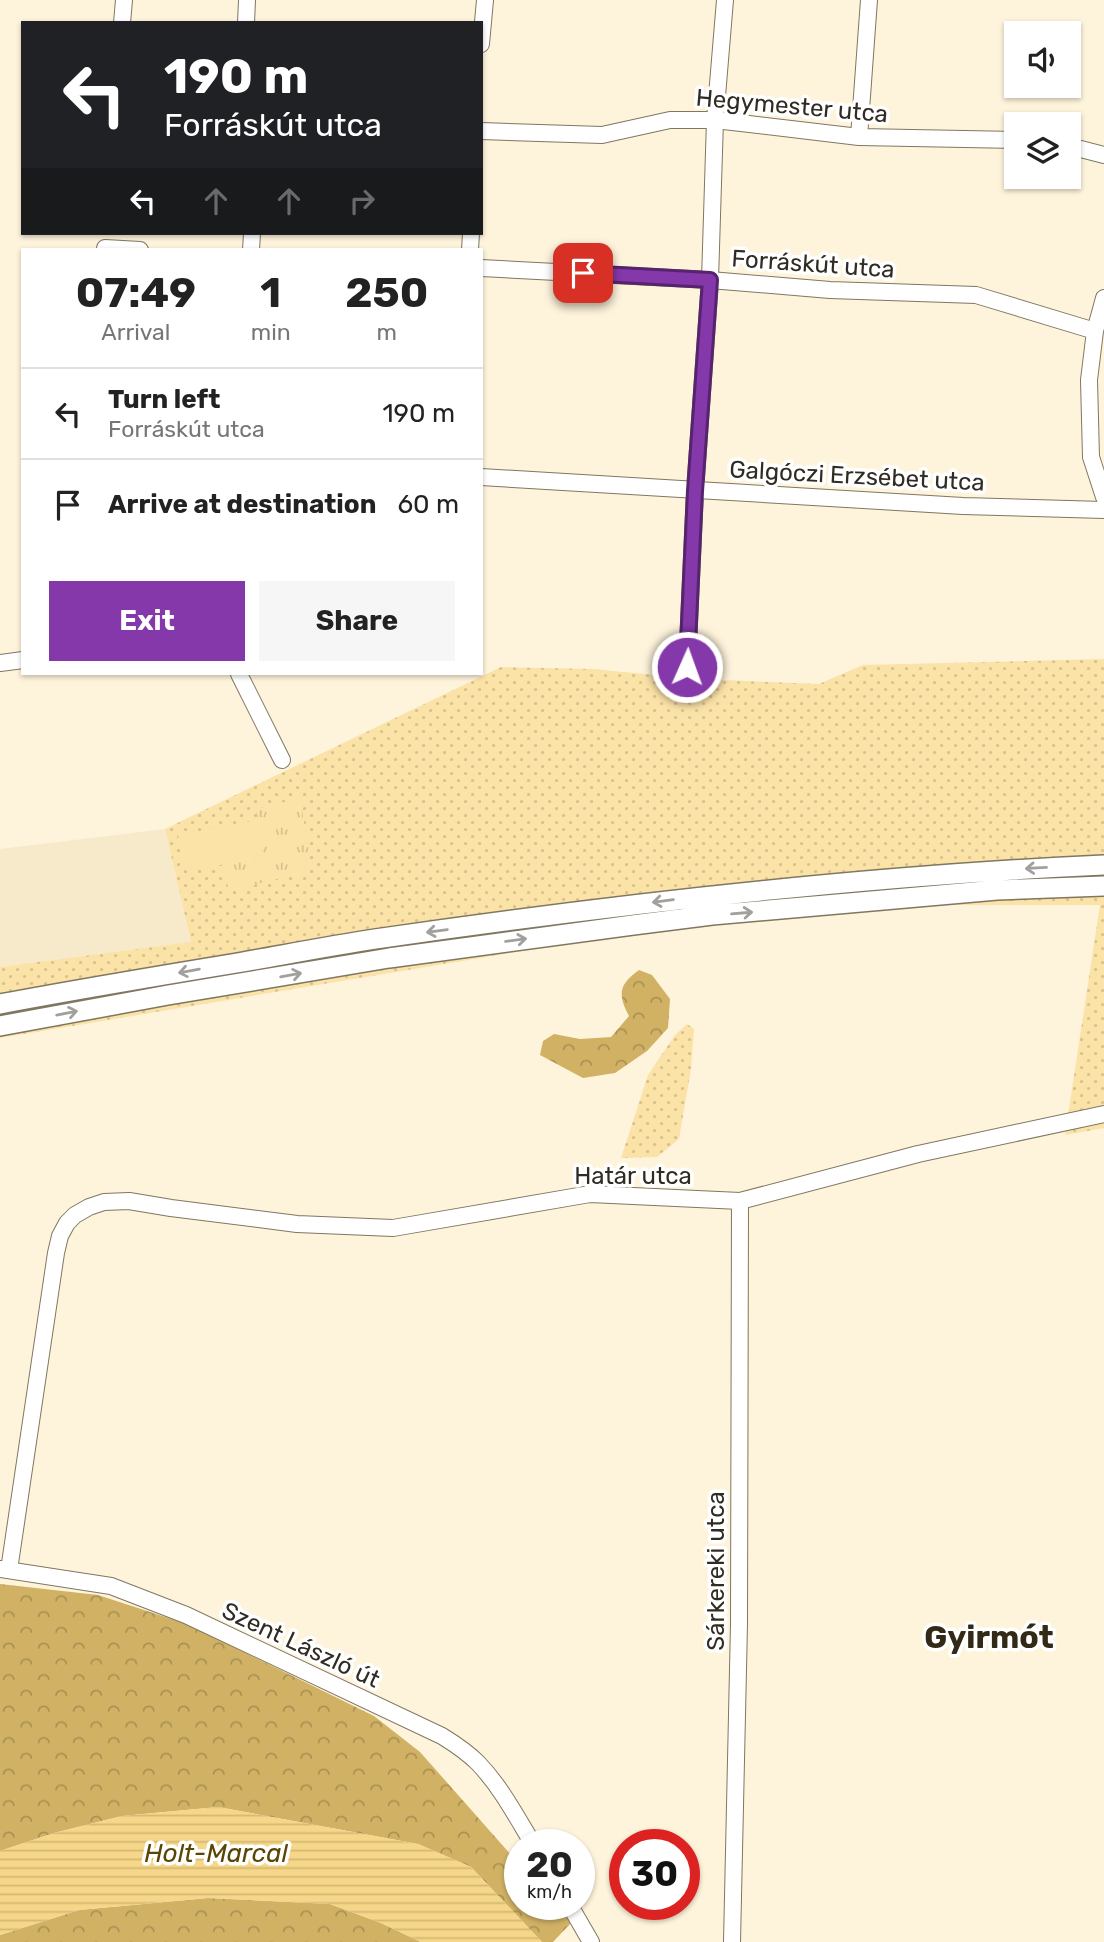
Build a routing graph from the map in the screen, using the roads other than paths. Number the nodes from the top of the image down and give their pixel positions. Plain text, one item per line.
1 (124, 0) edge
2 (247, 0) edge
3 (485, 0) edge
4 (725, 0) edge
5 (869, 0) edge
6 (122, 21) edge
7 (246, 21) edge
8 (483, 22) edge
9 (715, 120) junction
10 (483, 131) edge
11 (859, 136) junction
12 (1004, 140) edge
13 (1081, 149) edge
14 (1104, 155) edge
15 (105, 244) edge
16 (128, 248) edge
17 (483, 268) edge
18 (710, 280) junction
19 (1102, 309) edge
20 (1095, 331) junction
21 (483, 477) edge
22 (695, 491) junction
23 (1104, 497) edge
24 (1104, 510) edge
25 (21, 660) edge
26 (0, 663) edge
27 (687, 667) dead end
28 (240, 675) edge
29 (282, 760) dead end
30 (1104, 865) edge
31 (1104, 886) edge
32 (0, 1003) edge
33 (0, 1026) edge
34 (1104, 1114) edge
35 (740, 1201) junction
36 (5, 1569) edge
37 (524, 1829) edge
38 (578, 1920) edge
39 (591, 1942) edge
40 (732, 1942) edge

1 - 6 street
2 - 7 street
3 - 8 street
4 - 9 street
5 - 11 street
9 - 10 street, Hegymester utca
9 - 11 street, Hegymester utca
9 - 18 street
11 - 12 street, Hegymester utca
13 - 14 street
15 - 16 street
17 - 18 street, Forráskút utca
18 - 20 street, Forráskút utca
18 - 22 street
19 - 20 street
20 - 23 street
21 - 22 street, Galgóczi Erzsébet utca
22 - 24 street, Galgóczi Erzsébet utca
22 - 27 street
25 - 26 street
28 - 29 street
30 -> 32 main road
33 -> 31 main road
34 - 35 street, Határ utca
35 - 36 street, Határ utca
35 - 40 street, Sárkereki utca
36 - 37 street, Szent László út
38 - 39 street

